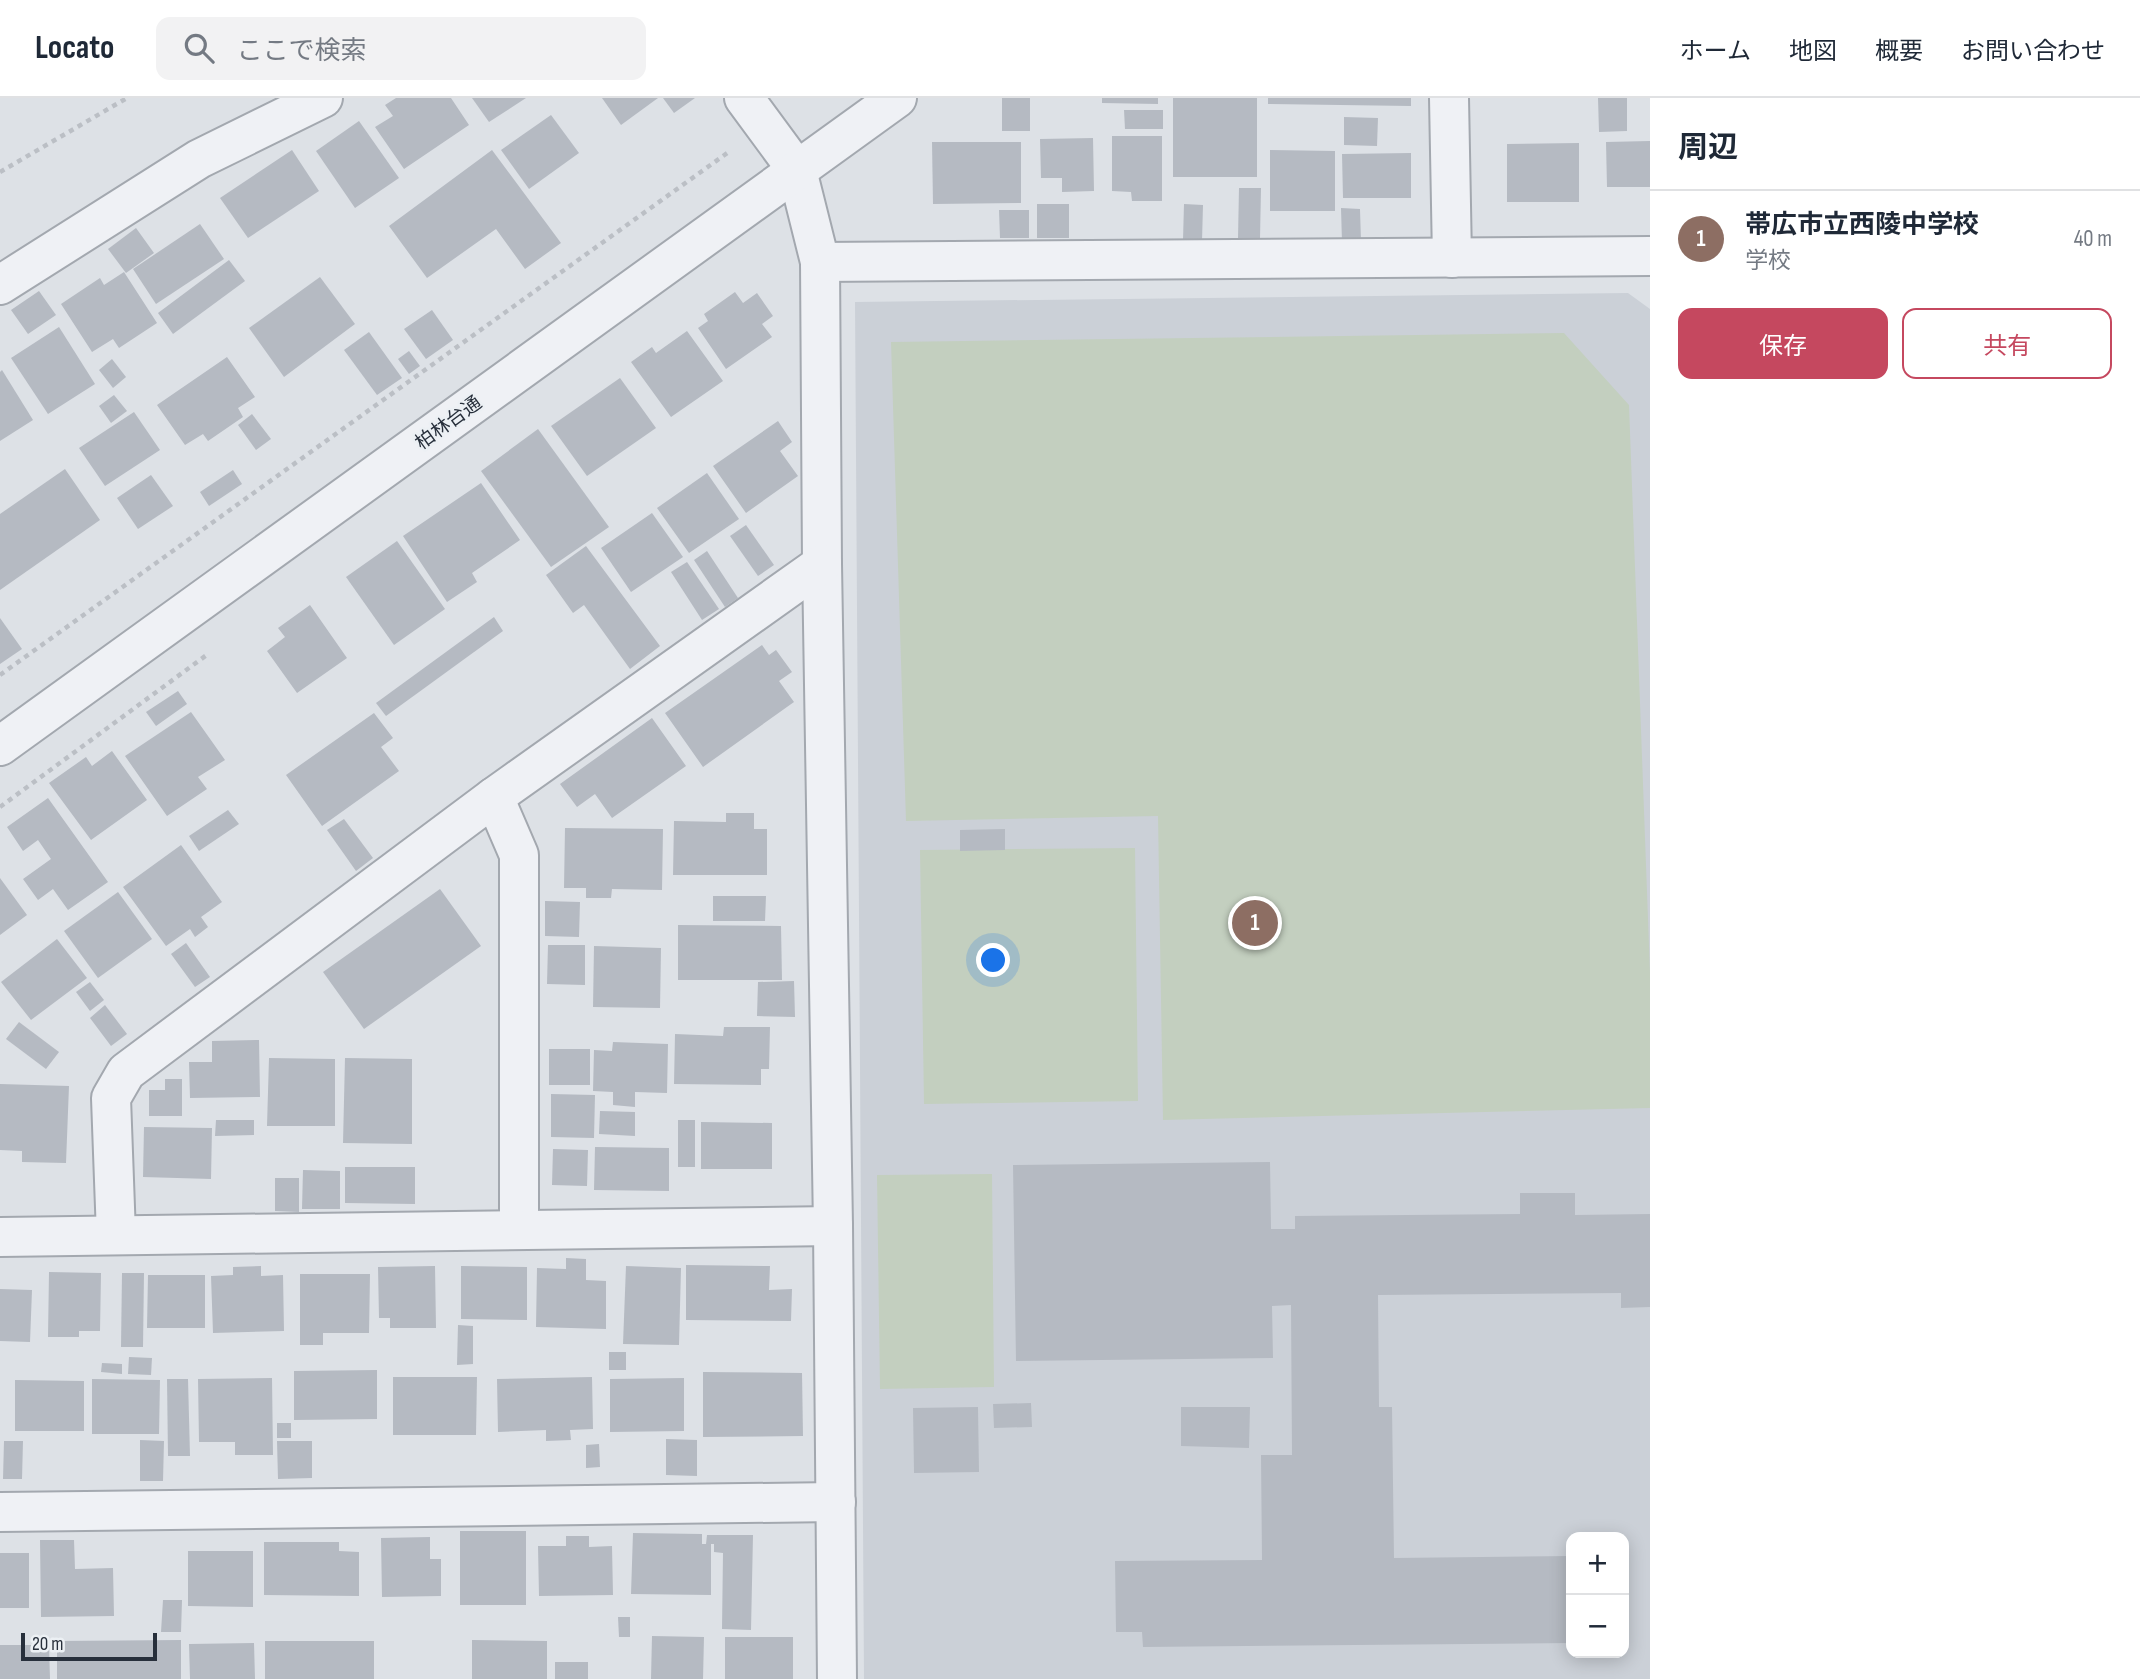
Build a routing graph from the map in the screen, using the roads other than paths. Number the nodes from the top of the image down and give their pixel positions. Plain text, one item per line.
1 (323, 98) edge
2 (897, 98) edge
3 (1449, 98) edge
4 (754, 112) edge
5 (797, 170) junction
6 (1650, 256) edge
7 (1452, 258) junction
8 (820, 262) junction
9 (0, 285) edge
10 (822, 564) junction
11 (0, 747) edge
12 (494, 797) junction
13 (833, 1226) junction
14 (519, 1230) junction
15 (116, 1235) junction
16 (0, 1237) edge
17 (836, 1502) junction
18 (0, 1512) edge
19 (837, 1679) edge

1 - 9 street
2 - 5 street, 柏林台通
3 - 7 street
4 - 5 street
5 - 8 street
5 - 11 street, 柏林台通
6 - 7 street
7 - 8 street
8 - 10 street
10 - 12 street
10 - 13 street
12 - 14 street
12 - 15 street
13 - 14 street
13 - 17 street
14 - 15 street
15 - 16 street
17 - 18 street
17 - 19 street

